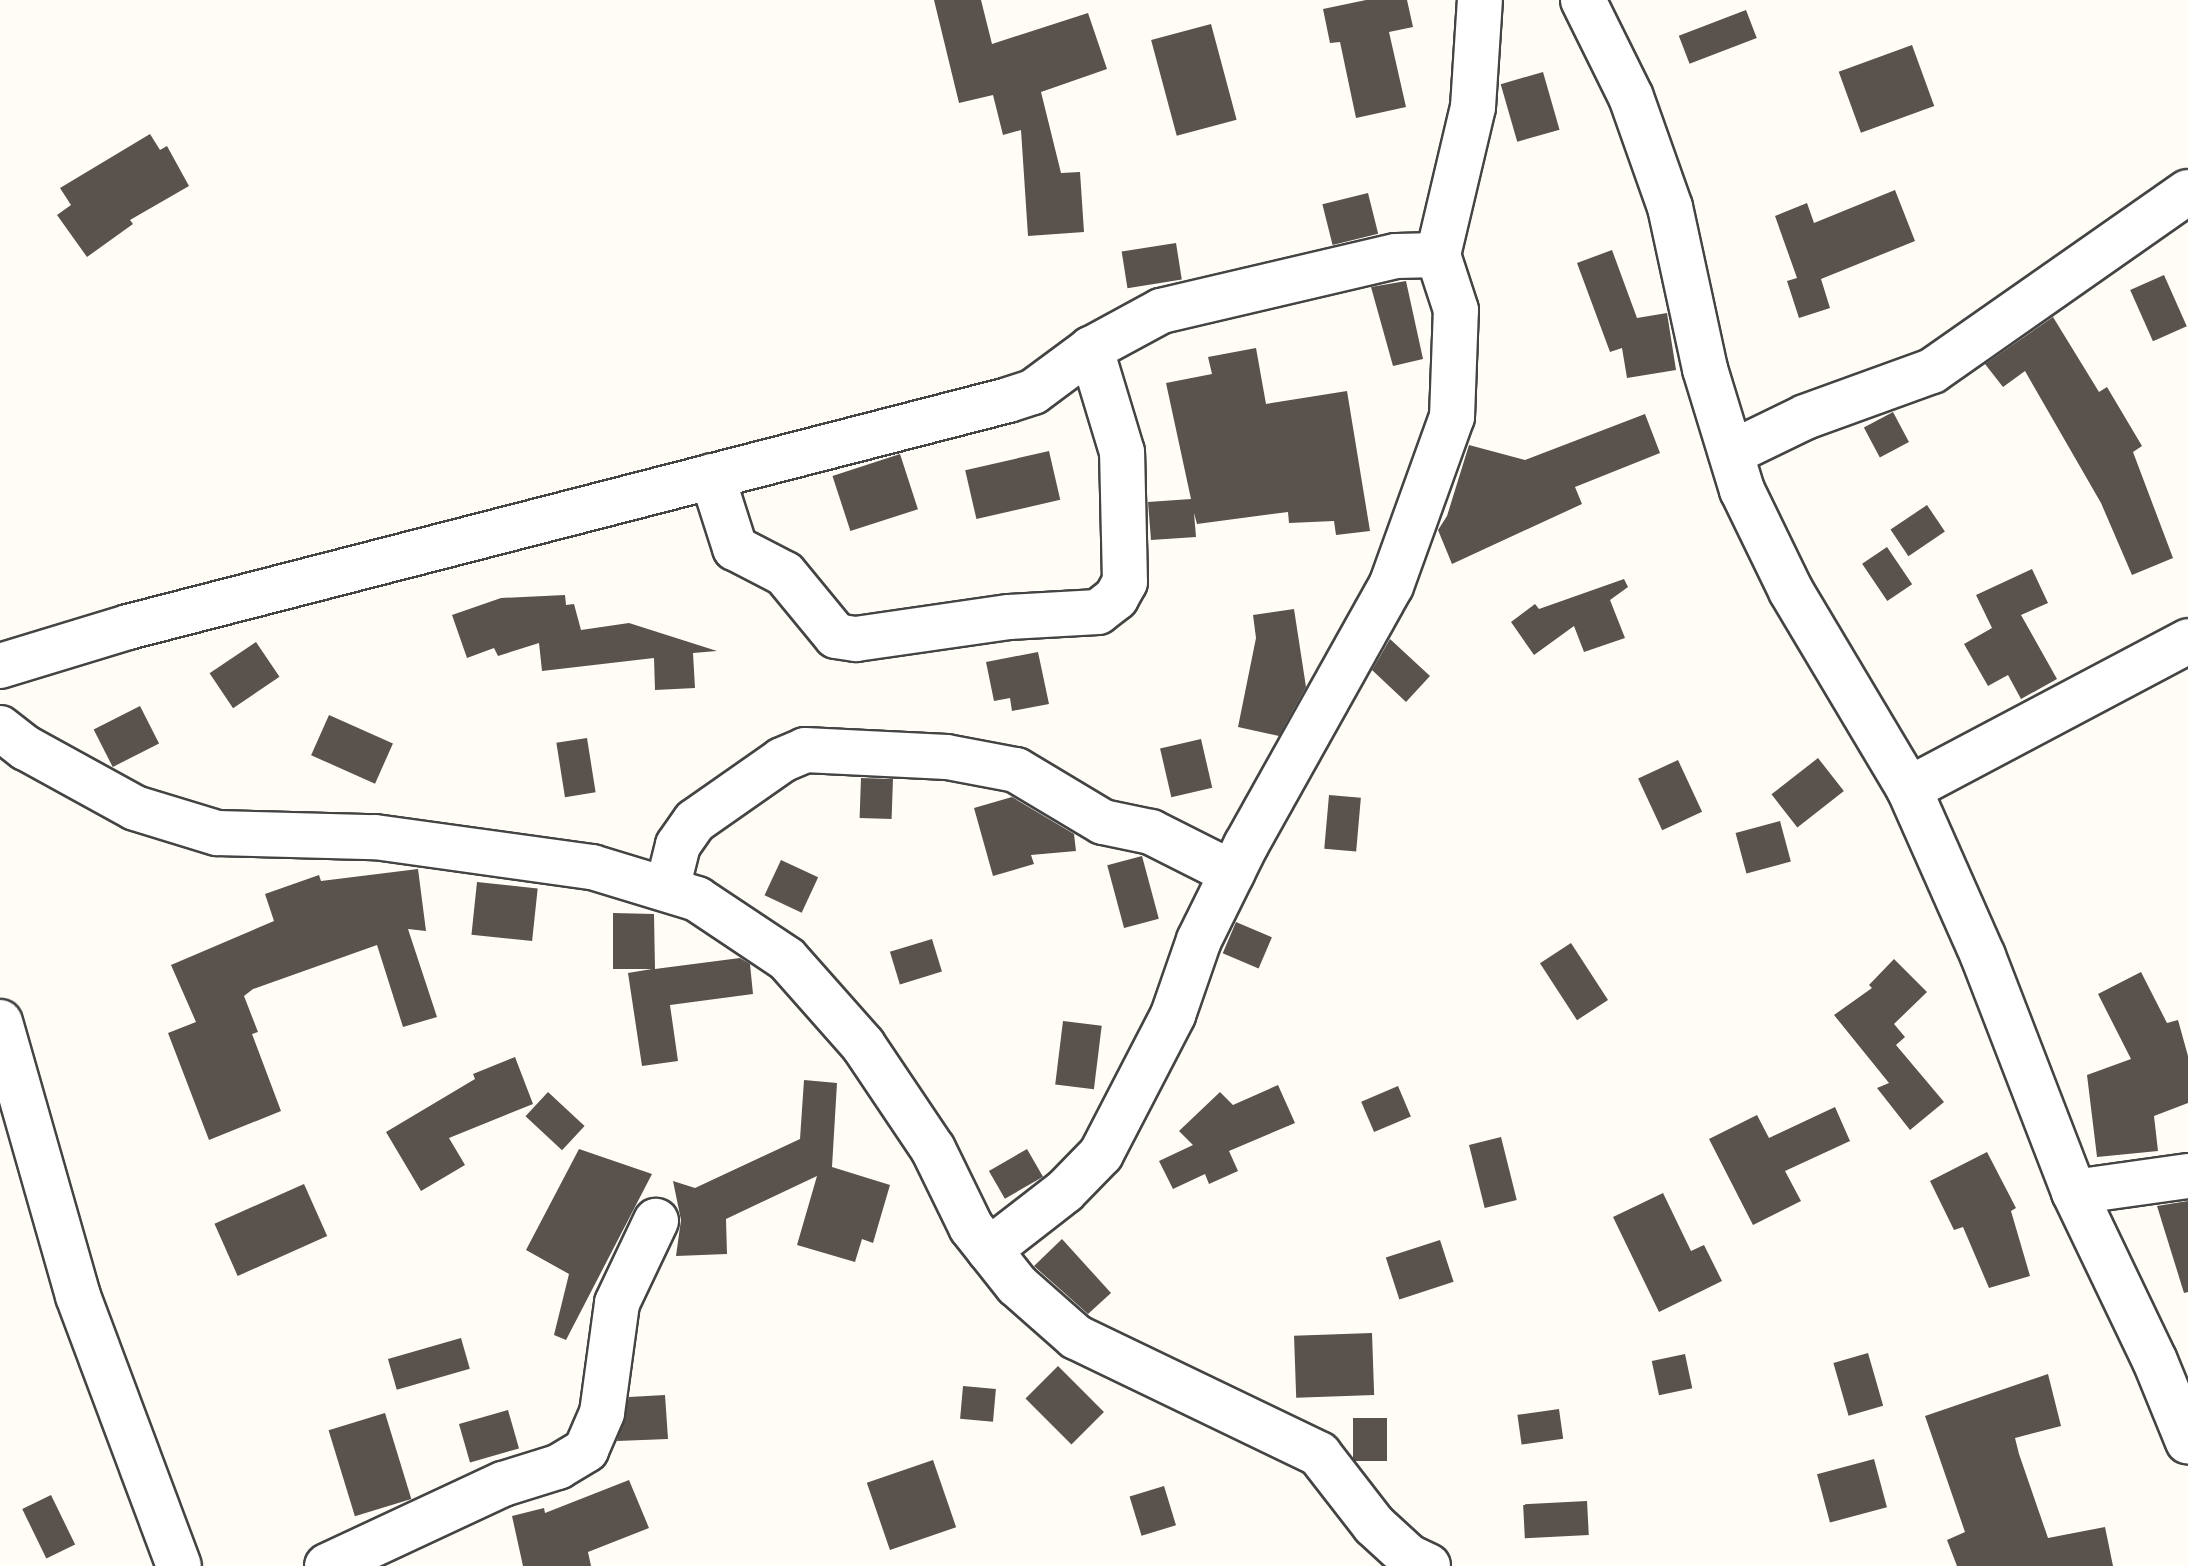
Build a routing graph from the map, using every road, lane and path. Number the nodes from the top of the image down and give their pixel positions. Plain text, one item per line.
1 (1480, 0) edge
2 (1583, 0) edge
3 (2188, 192) edge
4 (1438, 255) junction
5 (1091, 349) junction
6 (1731, 453) junction
7 (712, 476) junction
8 (2188, 641) edge
9 (0, 666) edge
10 (0, 728) edge
11 (1909, 789) junction
12 (1232, 873) junction
13 (667, 889) junction
14 (0, 1022) edge
15 (2188, 1176) edge
16 (2074, 1192) junction
17 (656, 1221) dead end
18 (989, 1250) junction
19 (2188, 1442) edge
20 (179, 1566) edge
21 (327, 1566) edge
22 (1428, 1566) edge

1 - 4 street
2 - 6 street
3 - 6 street
4 - 5 street
4 - 12 street
5 - 7 street
5 - 7 street
6 - 11 street
7 - 9 street
8 - 11 street
10 - 13 street
11 - 16 street
12 - 13 street
12 - 18 street
13 - 18 street
14 - 20 street
15 - 16 street
16 - 19 street
17 - 21 street
18 - 22 street

